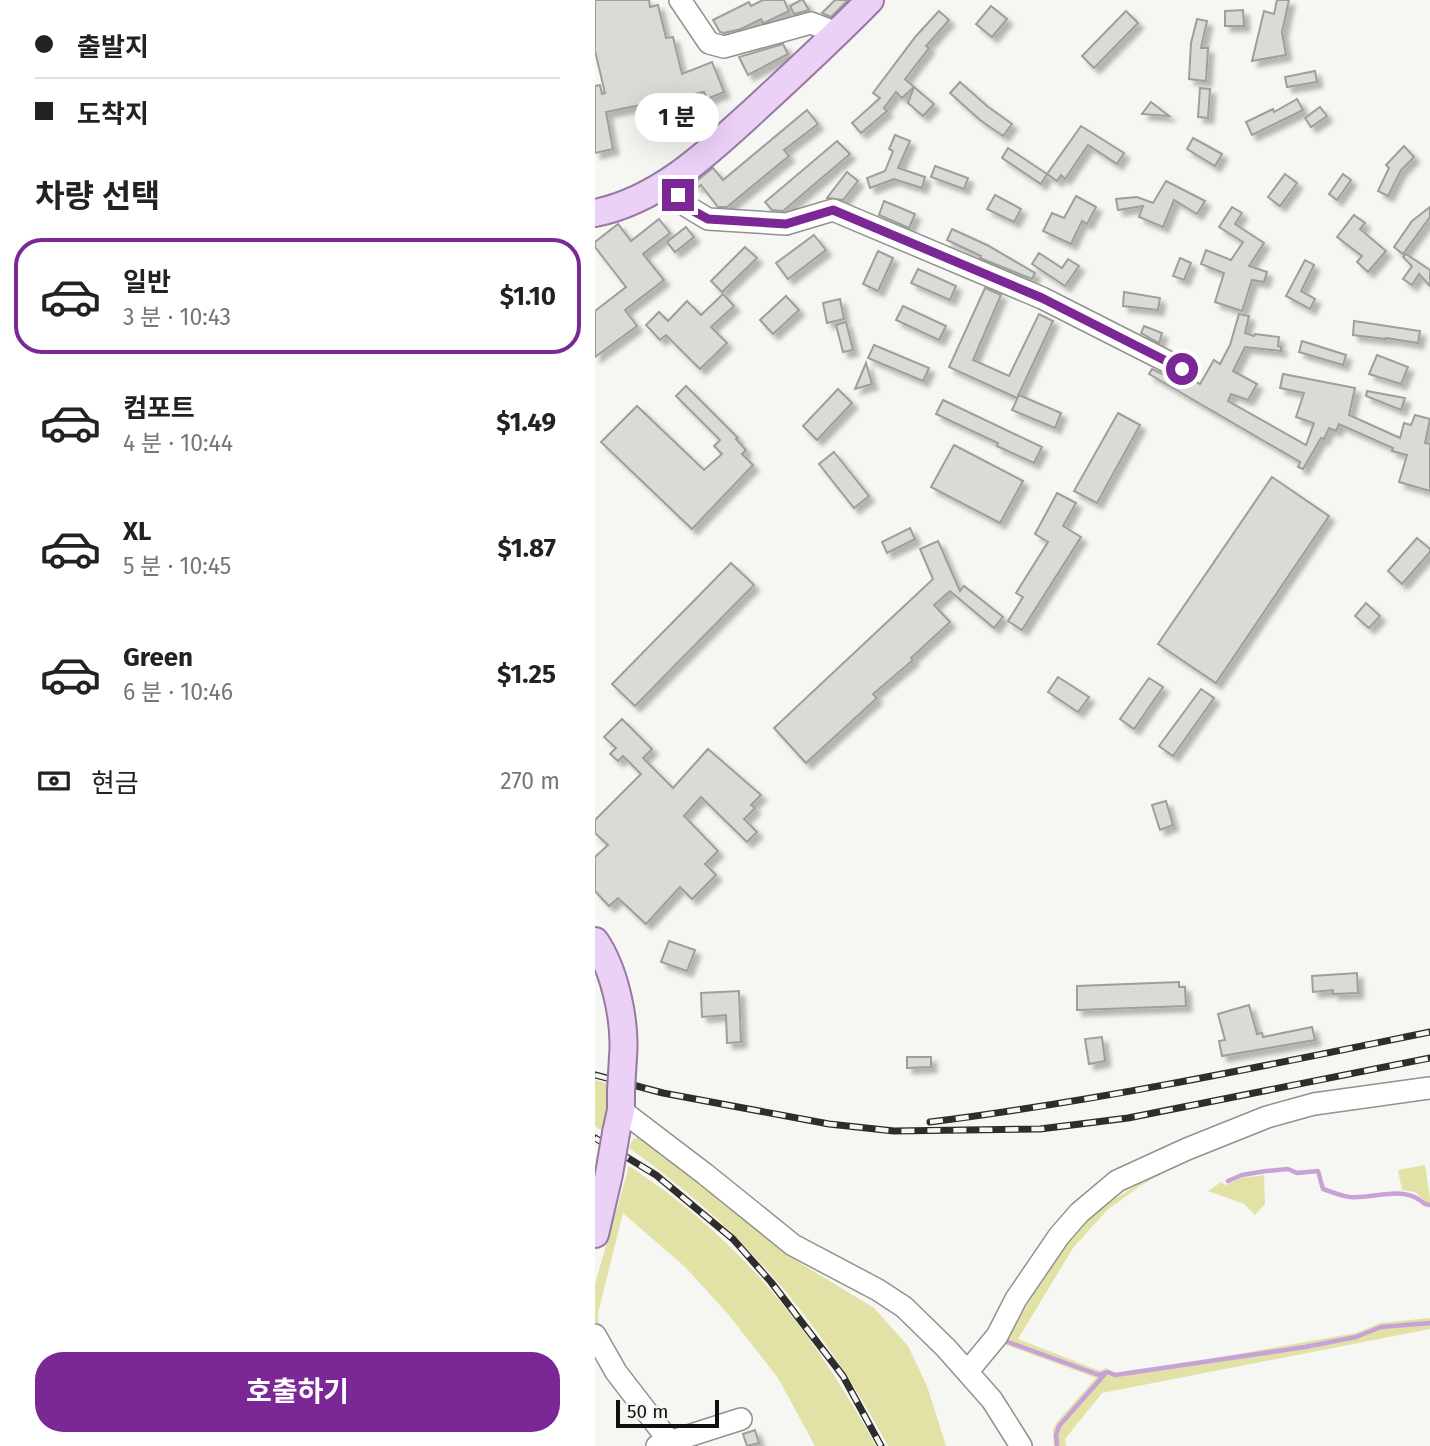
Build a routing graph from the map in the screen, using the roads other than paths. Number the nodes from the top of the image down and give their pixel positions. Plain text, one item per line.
1 (680, 0) edge
2 (870, 0) edge
3 (837, 33) junction
4 (667, 182) junction
5 (595, 213) edge
6 (1182, 369) dead end
7 (595, 941) edge
8 (1430, 1088) edge
9 (619, 1111) junction
10 (595, 1234) edge
11 (595, 1335) edge
12 (968, 1371) junction
13 (741, 1419) dead end
14 (664, 1444) edge
15 (1021, 1446) edge

1 - 3 street
2 - 3 main road
3 - 4 main road
4 - 5 main road
4 - 6 street
7 - 9 main road, bridge
8 - 12 street
9 - 10 main road, bridge
9 - 12 street
11 - 14 street
12 - 15 street
13 - 14 street

